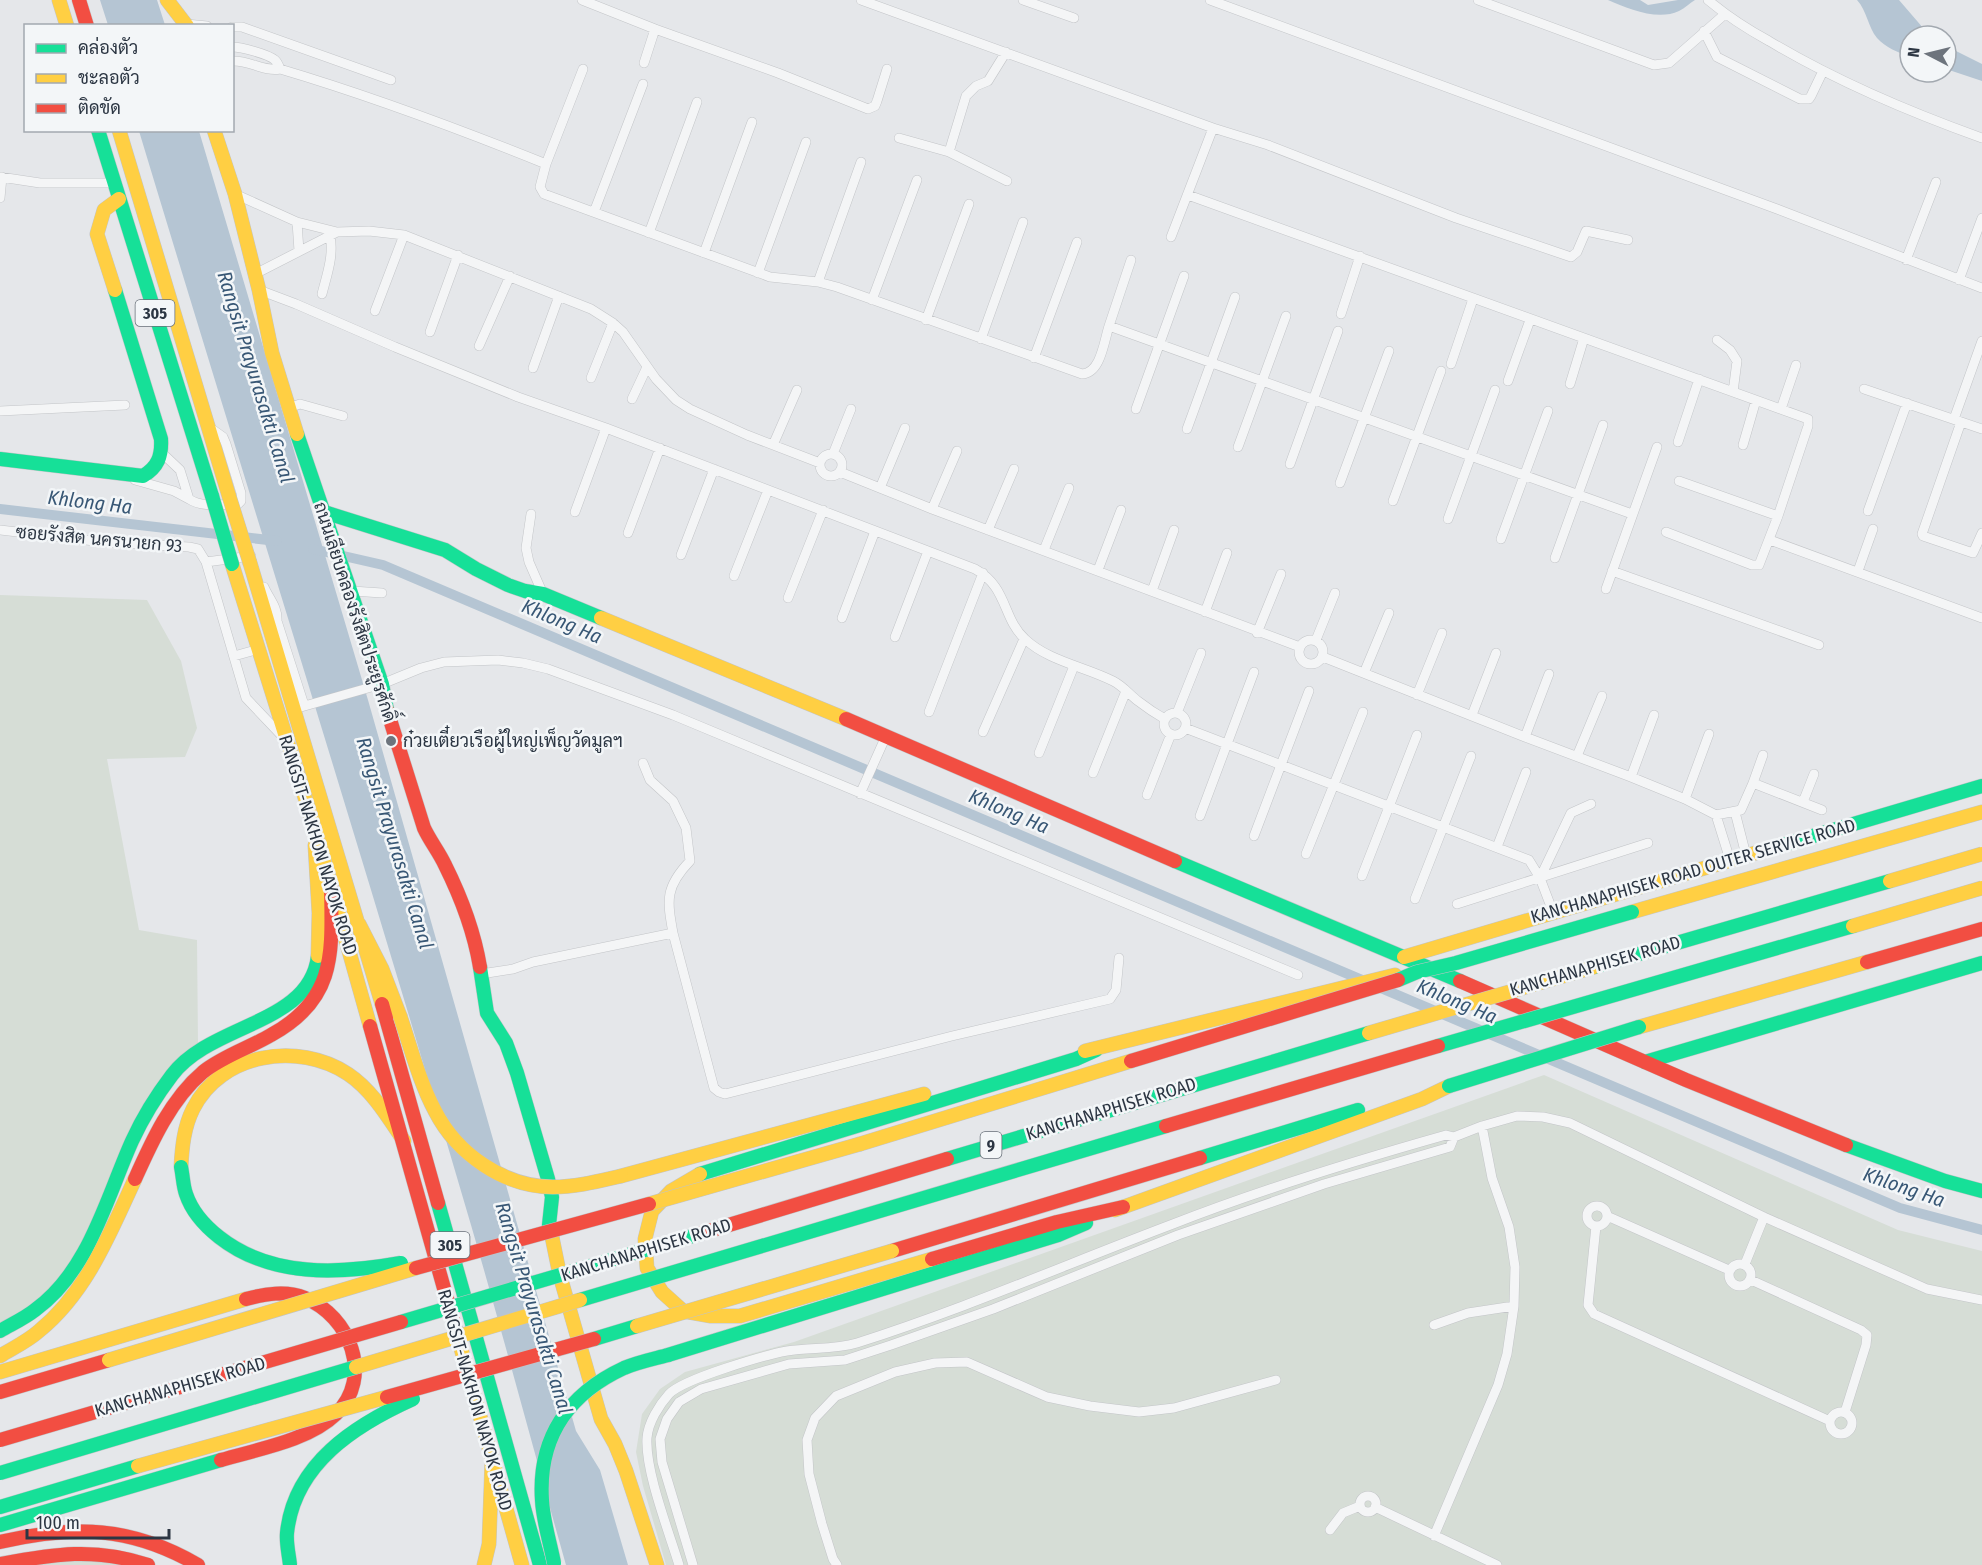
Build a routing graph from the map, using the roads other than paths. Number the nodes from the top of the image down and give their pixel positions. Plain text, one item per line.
1 (59, 0) edge
2 (79, 0) edge
3 (167, 0) edge
4 (582, 0) edge
5 (861, 0) edge
6 (1023, 0) edge
7 (1210, 0) edge
8 (1478, 0) edge
9 (1708, 0) edge
10 (1725, 14) junction
11 (1074, 18) dead end
12 (66, 24) edge
13 (86, 24) edge
14 (185, 24) edge
15 (234, 27) edge
16 (655, 29) junction
17 (1704, 31) junction
18 (234, 48) edge
19 (1006, 52) junction
20 (234, 61) edge
21 (644, 63) dead end
22 (280, 69) junction
23 (583, 69) dead end
24 (887, 69) dead end
25 (1823, 72) junction
26 (391, 80) dead end
27 (643, 84) dead end
28 (697, 102) dead end
29 (752, 122) dead end
30 (1213, 128) junction
31 (99, 132) edge
32 (120, 132) edge
33 (215, 132) edge
34 (899, 138) dead end
35 (1982, 138) edge
36 (806, 142) dead end
37 (949, 152) junction
38 (861, 162) dead end
39 (546, 164) junction
40 (1, 177) edge
41 (916, 180) dead end
42 (1007, 181) dead end
43 (1936, 182) dead end
44 (114, 183) junction
45 (235, 194) junction
46 (1188, 195) junction
47 (0, 198) edge
48 (119, 199) junction
49 (969, 204) dead end
50 (594, 212) junction
51 (1982, 218) edge
52 (297, 222) junction
53 (1023, 222) dead end
54 (649, 233) junction
55 (333, 234) junction
56 (404, 235) junction
57 (1171, 237) dead end
58 (1628, 240) dead end
59 (1077, 242) dead end
60 (299, 251) junction
61 (704, 254) junction
62 (458, 255) junction
63 (1360, 256) junction
64 (1131, 260) dead end
65 (1906, 260) junction
66 (758, 273) junction
67 (255, 274) junction
68 (510, 276) junction
69 (1184, 276) dead end
70 (1959, 280) junction
71 (818, 282) junction
72 (1982, 288) edge
73 (259, 290) junction
74 (321, 294) dead end
75 (559, 296) junction
76 (1235, 297) dead end
77 (1473, 299) junction
78 (872, 300) junction
79 (375, 311) dead end
80 (1341, 314) dead end
81 (1286, 316) dead end
82 (926, 320) junction
83 (1530, 320) junction
84 (613, 323) junction
85 (1109, 326) junction
86 (430, 332) dead end
87 (1338, 332) dead end
88 (1584, 338) junction
89 (981, 339) junction
90 (1717, 340) dead end
91 (1982, 341) edge
92 (1160, 343) junction
93 (478, 346) dead end
94 (1389, 351) dead end
95 (1034, 358) junction
96 (1211, 361) junction
97 (1451, 364) dead end
98 (1796, 365) dead end
99 (647, 367) junction
100 (532, 368) dead end
101 (1441, 371) dead end
102 (591, 378) dead end
103 (1262, 380) junction
104 (1699, 380) junction
105 (1508, 381) dead end
106 (1570, 384) dead end
107 (1864, 389) dead end
108 (797, 390) dead end
109 (1495, 390) dead end
110 (1733, 392) junction
111 (1314, 398) junction
112 (632, 399) dead end
113 (1756, 400) junction
114 (1907, 404) junction
115 (125, 405) dead end
116 (288, 408) junction
117 (1136, 409) dead end
118 (1781, 409) junction
119 (851, 410) dead end
120 (0, 411) edge
121 (1548, 411) dead end
122 (343, 416) dead end
123 (1364, 416) junction
124 (1957, 421) junction
125 (1603, 425) dead end
126 (207, 426) junction
127 (606, 428) junction
128 (904, 428) dead end
129 (1187, 429) dead end
130 (1982, 429) edge
131 (1416, 436) junction
132 (1678, 442) dead end
133 (773, 445) junction
134 (1743, 445) dead end
135 (1238, 447) dead end
136 (1657, 447) dead end
137 (660, 448) junction
138 (957, 451) dead end
139 (161, 452) junction
140 (833, 454) junction
141 (1472, 456) junction
142 (0, 459) edge
143 (820, 463) junction
144 (1290, 464) dead end
145 (714, 469) junction
146 (1014, 469) dead end
147 (840, 472) junction
148 (118, 473) junction
149 (1524, 475) junction
150 (1679, 481) dead end
151 (1340, 483) dead end
152 (880, 488) junction
153 (1069, 488) dead end
154 (768, 490) junction
155 (1578, 495) junction
156 (189, 499) junction
157 (1393, 501) dead end
158 (932, 509) junction
159 (823, 510) junction
160 (1121, 510) dead end
161 (1868, 511) dead end
162 (574, 512) dead end
163 (531, 514) dead end
164 (1632, 514) junction
165 (1778, 516) junction
166 (326, 519) junction
167 (1448, 519) dead end
168 (1874, 529) dead end
169 (0, 530) edge
170 (988, 530) junction
171 (1174, 530) dead end
172 (875, 531) junction
173 (1665, 532) dead end
174 (628, 533) dead end
175 (1982, 533) edge
176 (1502, 539) dead end
177 (1770, 540) junction
178 (1044, 550) junction
179 (928, 551) junction
180 (1227, 553) dead end
181 (681, 555) dead end
182 (1555, 558) dead end
183 (206, 562) junction
184 (1098, 570) junction
185 (1612, 571) junction
186 (1858, 571) junction
187 (983, 573) junction
188 (1281, 574) dead end
189 (734, 576) dead end
190 (1606, 589) dead end
191 (351, 591) junction
192 (1152, 591) junction
193 (382, 592) dead end
194 (1335, 592) dead end
195 (543, 594) junction
196 (788, 598) dead end
197 (1205, 612) junction
198 (1389, 613) dead end
199 (842, 618) dead end
200 (1982, 618) edge
201 (1257, 633) junction
202 (1442, 633) dead end
203 (895, 637) dead end
204 (1024, 639) junction
205 (1316, 640) junction
206 (1819, 645) dead end
207 (1300, 647) junction
208 (258, 649) junction
209 (1201, 653) dead end
210 (1496, 653) dead end
211 (234, 656) junction
212 (1323, 657) junction
213 (1074, 666) junction
214 (1254, 672) dead end
215 (1364, 674) junction
216 (1549, 674) dead end
217 (377, 685) junction
218 (1126, 691) junction
219 (1309, 691) dead end
220 (1417, 695) junction
221 (1602, 696) dead end
222 (302, 706) junction
223 (929, 712) dead end
224 (1363, 712) dead end
225 (1177, 713) junction
226 (1654, 715) dead end
227 (1472, 716) junction
228 (1165, 720) junction
229 (1185, 728) junction
230 (983, 732) dead end
231 (1171, 734) junction
232 (1709, 734) dead end
233 (1417, 735) dead end
234 (1525, 737) junction
235 (885, 739) junction
236 (287, 741) junction
237 (1227, 745) junction
238 (1039, 753) dead end
239 (1762, 755) dead end
240 (1471, 756) dead end
241 (1577, 756) junction
242 (643, 763) dead end
243 (1281, 765) junction
244 (1526, 772) dead end
245 (1093, 773) dead end
246 (1814, 774) dead end
247 (1631, 777) junction
248 (1753, 783) junction
249 (1335, 785) junction
250 (1982, 786) edge
251 (862, 790) junction
252 (1147, 795) dead end
253 (1685, 799) junction
254 (1803, 802) junction
255 (1591, 804) dead end
256 (1390, 806) junction
257 (1822, 810) dead end
258 (1735, 812) junction
259 (1982, 812) edge
260 (1716, 814) junction
261 (1200, 816) dead end
262 (1444, 826) junction
263 (315, 830) junction
264 (1254, 836) dead end
265 (1648, 843) dead end
266 (1497, 847) junction
267 (1306, 854) dead end
268 (1982, 854) edge
269 (1746, 855) junction
270 (1730, 860) junction
271 (1362, 876) dead end
272 (1540, 878) junction
273 (331, 886) junction
274 (1982, 888) edge
275 (1415, 899) dead end
276 (1457, 904) dead end
277 (1553, 912) junction
278 (359, 924) junction
279 (1982, 929) edge
280 (673, 933) junction
281 (1404, 957) junction
282 (1119, 958) dead end
283 (1982, 963) edge
284 (1417, 972) junction
285 (481, 974) junction
286 (1298, 975) dead end
287 (1096, 1050) junction
288 (1645, 1062) junction
289 (1482, 1126) junction
290 (1296, 1136) junction
291 (1454, 1137) junction
292 (404, 1141) junction
293 (1982, 1191) edge
294 (1124, 1207) junction
295 (1607, 1216) junction
296 (1764, 1217) junction
297 (1596, 1226) junction
298 (470, 1252) junction
299 (1090, 1257) junction
300 (1745, 1264) junction
301 (1094, 1269) junction
302 (1729, 1270) junction
303 (1751, 1280) junction
304 (1982, 1300) edge
305 (1514, 1306) junction
306 (1434, 1325) dead end
307 (0, 1330) edge
308 (887, 1333) junction
309 (891, 1345) junction
310 (0, 1356) edge
311 (486, 1370) junction
312 (0, 1372) edge
313 (1276, 1380) dead end
314 (0, 1392) edge
315 (1845, 1412) junction
316 (1830, 1421) junction
317 (0, 1440) edge
318 (492, 1460) junction
319 (0, 1473) edge
320 (0, 1507) edge
321 (0, 1525) edge
322 (1330, 1530) dead end
323 (1434, 1536) junction
324 (0, 1542) edge
325 (0, 1564) edge
326 (550, 1564) edge
327 (148, 1565) edge
328 (198, 1565) edge
329 (290, 1565) edge
330 (484, 1565) edge
331 (522, 1565) edge
332 (657, 1565) edge
333 (679, 1565) edge
334 (693, 1565) edge
335 (837, 1565) edge
336 (1497, 1565) edge

1 - 12 main road
2 - 13 main road
3 - 14 main road
4 - 16 street
5 - 19 street
6 - 11 street
7 - 65 street
8 - 17 street
9 - 10 street
10 - 17 street
10 - 25 street
15 - 26 street
16 - 21 street
16 - 24 street
17 - 25 street
18 - 22 street
19 - 30 street
19 - 37 street
20 - 22 street
22 - 39 street
23 - 39 street
25 - 35 street
27 - 50 street
28 - 54 street
29 - 61 street
30 - 46 street
30 - 58 street
31 - 44 main road, RANGSIT-NAKHON NAYOK ROAD / 305
32 - 126 main road, RANGSIT-NAKHON NAYOK ROAD / 305
33 - 45 main road, ถนนเลียบคลองรังสิตประยูรศักดิ์
34 - 37 street
36 - 66 street
37 - 42 street
38 - 71 street
39 - 50 street
40 - 44 street
40 - 47 street
41 - 78 street
43 - 65 street
44 - 48 main road, RANGSIT-NAKHON NAYOK ROAD / 305
45 - 52 street
45 - 67 main road, ถนนเลียบคลองรังสิตประยูรศักดิ์
46 - 57 street
46 - 63 street
48 - 139 main road
48 - 208 main road, RANGSIT-NAKHON NAYOK ROAD / 305, bridge
49 - 82 street
50 - 54 street
51 - 70 street
52 - 55 street
52 - 60 street
53 - 89 street
54 - 61 street
55 - 56 street
55 - 60 street
55 - 74 street
56 - 62 street
56 - 79 street
59 - 95 street
60 - 67 street
61 - 66 street
62 - 68 street
62 - 86 street
63 - 77 street
63 - 80 street
64 - 85 street
65 - 70 street
66 - 71 street
67 - 73 main road, ถนนเลียบคลองรังสิตประยูรศักดิ์
68 - 75 street
68 - 93 street
69 - 92 street
70 - 72 street
71 - 78 street
73 - 116 main road, ถนนเลียบคลองรังสิตประยูรศักดิ์
73 - 127 street
75 - 84 street
75 - 100 street
76 - 96 street
77 - 83 street
77 - 97 street
78 - 82 street
81 - 103 street
82 - 89 street
83 - 88 street
83 - 105 street
84 - 99 street
84 - 102 street
85 - 92 street
85 - 95 street
87 - 111 street
88 - 104 street
88 - 106 street
89 - 95 street
90 - 110 street
91 - 124 street
92 - 96 street
92 - 117 street
94 - 123 street
96 - 103 street
96 - 129 street
98 - 118 street
99 - 112 street
99 - 133 street
101 - 131 street
103 - 111 street
103 - 135 street
104 - 110 street
104 - 132 street
107 - 114 street
108 - 133 street
109 - 141 street
110 - 113 street
111 - 123 street
111 - 144 street
113 - 118 street
113 - 134 street
114 - 124 street
114 - 161 street
115 - 120 street
116 - 122 street
116 - 166 main road, ถนนเลียบคลองรังสิตประยูรศักดิ์
118 - 165 street
119 - 140 street
121 - 149 street
123 - 131 street
123 - 151 street
124 - 130 street
124 - 175 street
125 - 155 street
126 - 156 street
126 - 222 main road, RANGSIT-NAKHON NAYOK ROAD / 305, bridge
127 - 137 street
127 - 162 street
128 - 152 street
131 - 141 street
131 - 157 street
133 - 143 street
136 - 164 street
137 - 145 street
137 - 174 street
138 - 158 street
139 - 148 main road
139 - 156 street
140 - 143 street
140 - 147 street
141 - 149 street
141 - 167 street
142 - 148 main road
143 - 147 street
145 - 154 street
145 - 181 street
146 - 170 street
147 - 152 street
148 - 156 street
149 - 155 street
149 - 176 street
150 - 165 street
152 - 158 street
153 - 178 street
154 - 159 street
154 - 189 street
155 - 164 street
155 - 182 street
158 - 170 street
159 - 172 street
159 - 196 street
160 - 184 street
163 - 195 street
164 - 185 street
165 - 177 street
166 - 191 main road, ถนนเลียบคลองรังสิตประยูรศักดิ์
166 - 195 main road
168 - 186 street
169 - 183 street, ซอยรังสิต นครนายก 93
170 - 178 street
171 - 192 street
172 - 179 street
172 - 199 street
173 - 177 street
177 - 186 street
178 - 184 street
179 - 187 street
179 - 203 street
180 - 197 street
183 - 211 street, ซอยรังสิต นครนายก 93
183 - 222 street
184 - 192 street
185 - 190 street
185 - 206 street
186 - 200 street
187 - 204 street
187 - 223 street
188 - 201 street
191 - 193 street
191 - 217 main road, ถนนเลียบคลองรังสิตประยูรศักดิ์
192 - 197 street
194 - 205 street
195 - 235 main road
197 - 201 street
198 - 215 street
201 - 207 street
202 - 220 street
204 - 213 street
204 - 230 street
205 - 207 street
205 - 212 street
207 - 212 street
208 - 211 street
208 - 236 main road, RANGSIT-NAKHON NAYOK ROAD / 305
209 - 225 street
210 - 227 street
211 - 236 street, ซอยรังสิต นครนายก 93
212 - 215 street
213 - 218 street
213 - 238 street
214 - 237 street
215 - 220 street
216 - 234 street
217 - 222 street
217 - 251 street
217 - 285 main road, ถนนเลียบคลองรังสิตประยูรศักดิ์
218 - 228 street
218 - 245 street
219 - 243 street
220 - 227 street
221 - 241 street
222 - 278 main road, RANGSIT-NAKHON NAYOK ROAD / 305
224 - 249 street
225 - 228 street
225 - 229 street
226 - 247 street
227 - 234 street
228 - 231 street
229 - 231 street
229 - 237 street
231 - 252 street
232 - 253 street
233 - 256 street
234 - 241 street
235 - 251 street
235 - 281 main road
236 - 263 main road, RANGSIT-NAKHON NAYOK ROAD / 305
237 - 243 street
237 - 261 street
239 - 248 street
240 - 262 street
241 - 247 street
242 - 280 street
243 - 249 street
243 - 264 street
244 - 266 street
246 - 254 street
247 - 253 street
248 - 254 street
248 - 258 street
249 - 256 street
249 - 267 street
250 - 269 main road, KANCHANAPHISEK ROAD OUTER SERVICE ROAD
251 - 286 street
253 - 260 street
254 - 257 street
255 - 272 street
256 - 262 street
256 - 271 street
258 - 260 street
258 - 269 street
259 - 284 main road, bridge
260 - 270 street
262 - 266 street
262 - 275 street
263 - 273 main road, RANGSIT-NAKHON NAYOK ROAD / 305
263 - 307 main road
265 - 272 street
266 - 272 street
268 - 317 main road, KANCHANAPHISEK ROAD / 9, bridge
269 - 270 main road, KANCHANAPHISEK ROAD OUTER SERVICE ROAD
270 - 277 main road, KANCHANAPHISEK ROAD OUTER SERVICE ROAD
272 - 276 street
272 - 277 street
273 - 292 main road, RANGSIT-NAKHON NAYOK ROAD / 305
273 - 310 main road
274 - 319 main road, KANCHANAPHISEK ROAD / 9, bridge
277 - 281 main road, KANCHANAPHISEK ROAD OUTER SERVICE ROAD
278 - 287 main road, bridge
278 - 326 main road, RANGSIT-NAKHON NAYOK ROAD / 305
279 - 290 main road, bridge
280 - 282 street
280 - 285 street
281 - 288 main road
283 - 288 main road
284 - 287 main road, bridge
284 - 298 main road, bridge
285 - 332 main road, ถนนเลียบคลองรังสิตประยูรศักดิ์
287 - 294 main road
288 - 293 main road
289 - 291 street
289 - 296 street
289 - 305 street
290 - 294 main road
290 - 311 main road, bridge
291 - 299 street
291 - 301 street
292 - 298 main road, bridge
292 - 318 main road, RANGSIT-NAKHON NAYOK ROAD / 305
294 - 326 main road, bridge
295 - 297 street
295 - 297 street
295 - 302 street
296 - 300 street
296 - 304 street
297 - 316 street
298 - 314 main road, bridge
299 - 301 street
299 - 308 street
300 - 302 street
300 - 303 street
301 - 309 street
302 - 303 street
303 - 315 street
305 - 306 street
305 - 323 street
308 - 309 street
308 - 333 street
309 - 334 street
311 - 320 main road, bridge
311 - 329 main road, bridge
312 - 321 main road
313 - 335 street
315 - 316 street
315 - 316 street
318 - 330 main road
318 - 331 main road, RANGSIT-NAKHON NAYOK ROAD / 305
322 - 323 street
323 - 336 street
324 - 328 main road
325 - 327 main road

